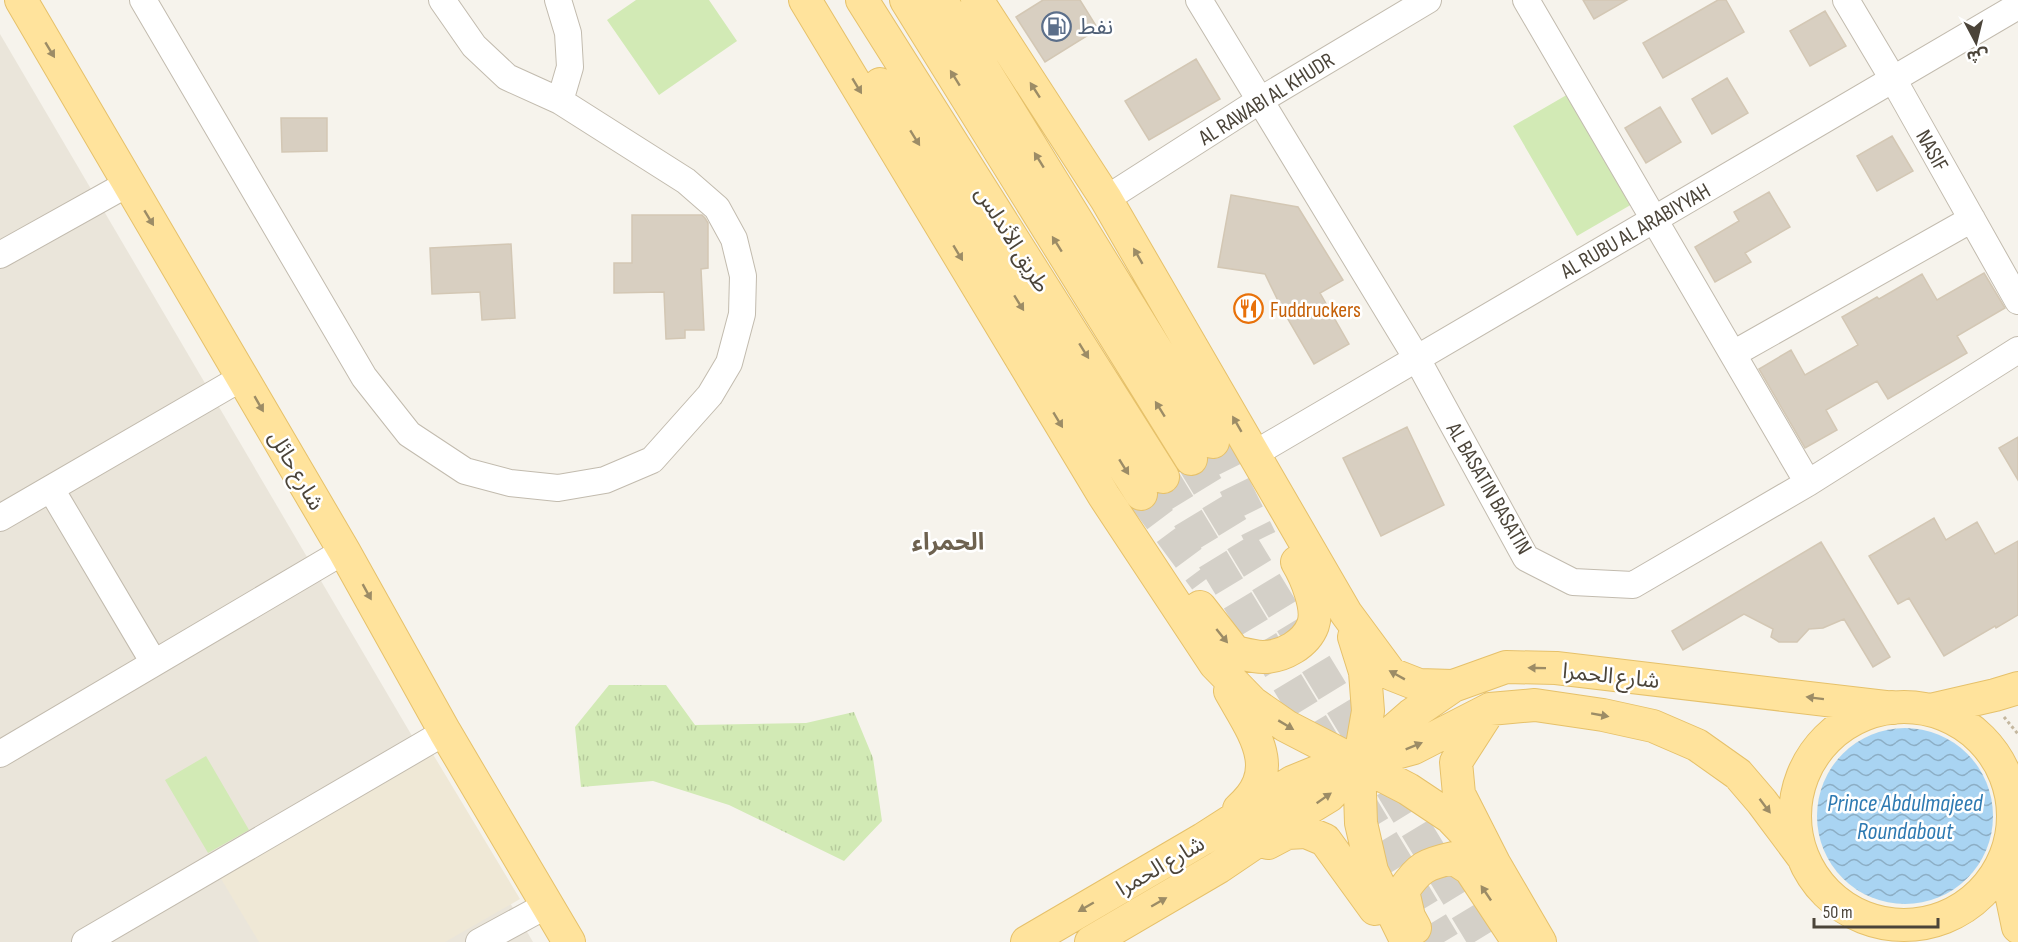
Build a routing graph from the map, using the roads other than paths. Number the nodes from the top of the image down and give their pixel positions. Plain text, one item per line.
1 (21, 0) edge
2 (143, 0) edge
3 (442, 0) edge
4 (558, 0) edge
5 (805, 0) edge
6 (827, 0) edge
7 (862, 0) edge
8 (906, 0) edge
9 (941, 0) edge
10 (977, 0) edge
11 (1199, 0) edge
12 (1428, 0) edge
13 (1526, 0) edge
14 (1846, 0) edge
15 (2018, 6) edge
16 (1893, 79) junction
17 (560, 101) junction
18 (1259, 101) junction
19 (129, 183) junction
20 (1106, 199) junction
21 (1654, 219) junction
22 (1972, 219) junction
23 (0, 255) edge
24 (2018, 301) edge
25 (2018, 350) edge
26 (1733, 354) junction
27 (1416, 357) junction
28 (243, 377) junction
29 (1254, 454) junction
30 (1808, 483) junction
31 (51, 489) junction
32 (1104, 496) junction
33 (0, 518) edge
34 (344, 551) junction
35 (1346, 613) junction
36 (154, 663) junction
37 (1215, 664) junction
38 (1453, 686) junction
39 (2018, 688) edge
40 (1894, 708) junction
41 (1490, 709) junction
42 (1930, 710) junction
43 (445, 732) junction
44 (0, 754) edge
45 (1359, 764) junction
46 (2016, 825) edge
47 (1203, 839) junction
48 (1803, 857) junction
49 (2004, 860) junction
50 (1494, 863) junction
51 (1219, 867) junction
52 (547, 905) junction
53 (2018, 927) edge
54 (1897, 933) edge
55 (85, 942) edge
56 (479, 942) edge
57 (569, 942) edge
58 (1027, 942) edge
59 (1090, 942) edge
60 (1396, 942) edge
61 (1407, 942) edge
62 (1423, 942) edge
63 (1518, 942) edge
64 (1539, 942) edge

1 -> 19 main road, شارع حائل
2 - 17 street
3 - 17 street
4 - 17 street
5 -> 32 main road
6 - 7 main road, طريق الأندلس
8 - 9 main road, طريق الأندلس
20 -> 10 main road
11 - 18 street, AL BASATIN BASATIN
12 - 18 street, AL RAWABI AL KHUDR
13 - 21 street
14 - 16 street, NASIF
15 - 16 street, AL RUBU AL ARABIYYAH
16 - 21 street, AL RUBU AL ARABIYYAH
16 - 22 street, NASIF
18 - 20 street, AL RAWABI AL KHUDR
18 - 27 street, AL BASATIN BASATIN
19 - 23 street
19 -> 28 main road, شارع حائل
29 -> 20 main road
21 - 26 street
21 - 27 street, AL RUBU AL ARABIYYAH
22 - 24 street, NASIF
22 - 26 street
25 - 30 street, AL BASATIN BASATIN
26 - 30 street
27 - 29 street, AL RUBU AL ARABIYYAH
27 - 30 street, AL BASATIN BASATIN
28 - 31 street
28 -> 34 main road, شارع حائل
32 -> 29 main road
29 - 35 main road
31 - 33 street
31 - 36 street
32 - 37 main road
34 - 36 street
34 -> 43 main road, شارع حائل
38 -> 35 main road
35 - 45 main road
36 - 44 street
37 -> 45 main road
37 - 47 main road
40 -> 38 main road, شارع الحمرا
38 - 45 main road, شارع الحمرا
39 - 42 main road
40 - 42 main road
40 - 48 main road
45 -> 41 main road, شارع الحمرا
41 -> 48 main road, شارع الحمرا
41 - 50 main road
42 - 46 main road
43 - 52 main road, شارع حائل
43 - 55 street
45 - 47 main road, شارع الحمرا
45 - 50 main road
51 -> 45 main road, شارع الحمرا
45 - 61 main road
46 - 49 main road
47 -> 58 main road, شارع الحمرا
48 - 54 main road
49 - 53 main road
49 - 54 main road
50 - 64 main road
59 -> 51 main road, شارع الحمرا
51 - 60 main road
52 - 56 street
52 - 57 main road, شارع حائل
63 -> 62 main road

